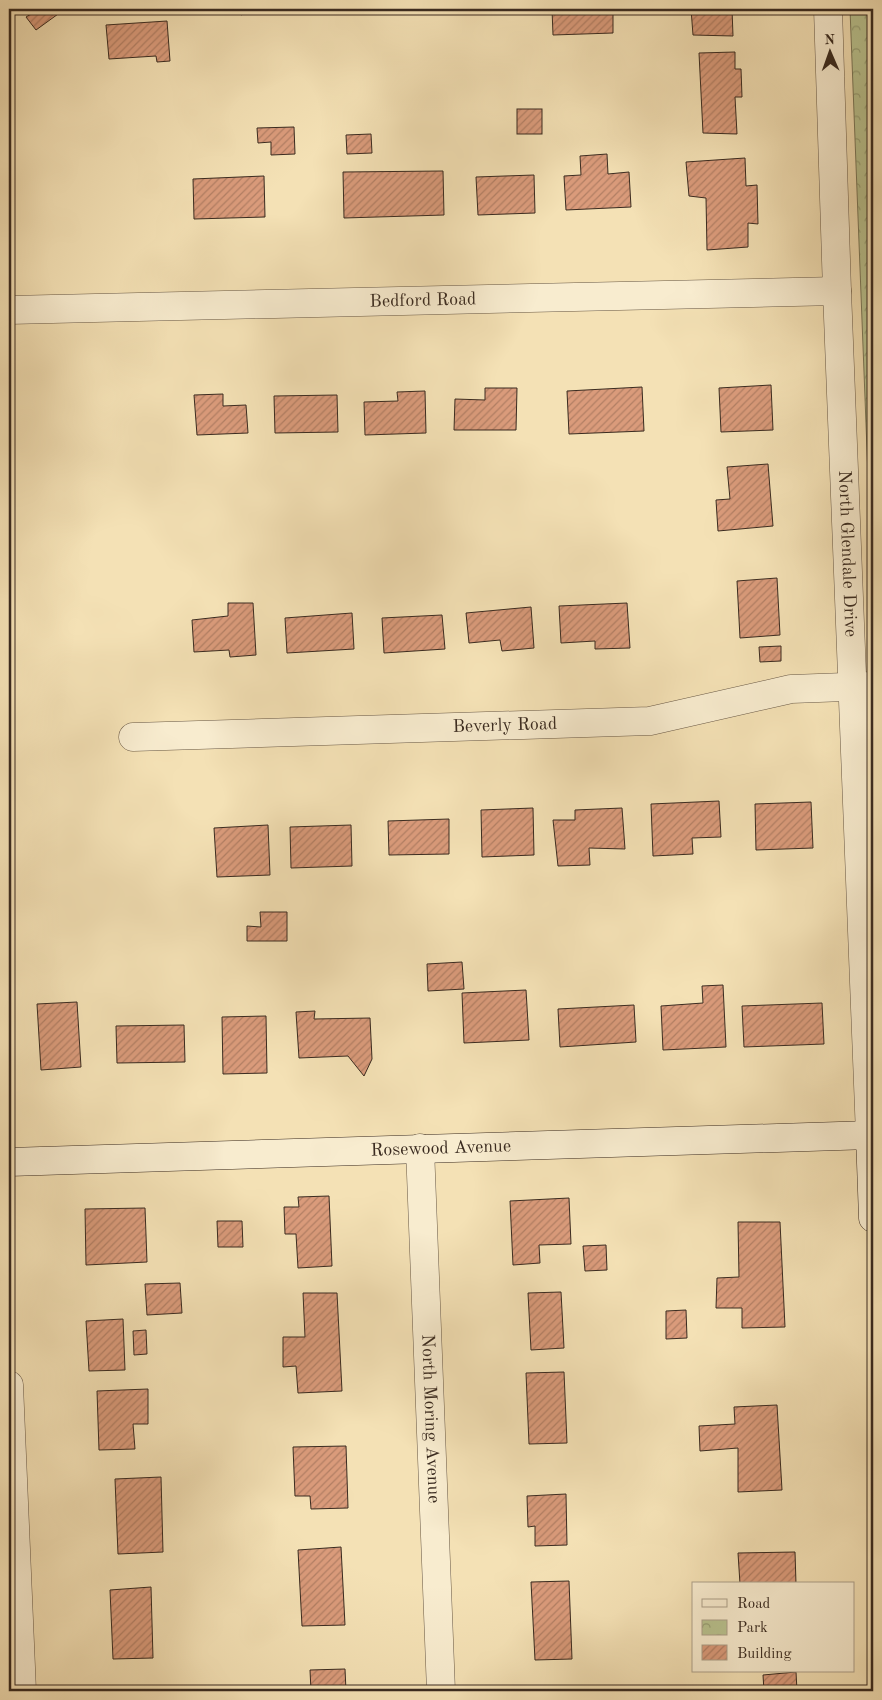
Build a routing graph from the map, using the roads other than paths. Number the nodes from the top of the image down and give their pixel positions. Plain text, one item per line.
1 (828, 9) edge
2 (837, 291) junction
3 (9, 310) edge
4 (863, 686) edge
5 (133, 736) dead end
6 (871, 1135) edge
7 (420, 1148) junction
8 (9, 1162) edge
9 (873, 1218) edge
10 (9, 1385) edge
11 (22, 1691) edge
12 (441, 1691) edge

1 - 2 street, North Glendale Drive
2 - 3 street, Bedford Road
2 - 4 street, North Glendale Drive
4 - 5 street, Beverly Road
4 - 6 street, North Glendale Drive
6 - 7 street, Rosewood Avenue
6 - 9 street, North Glendale Drive
7 - 8 street, Rosewood Avenue
7 - 12 street, North Moring Avenue
10 - 11 street

